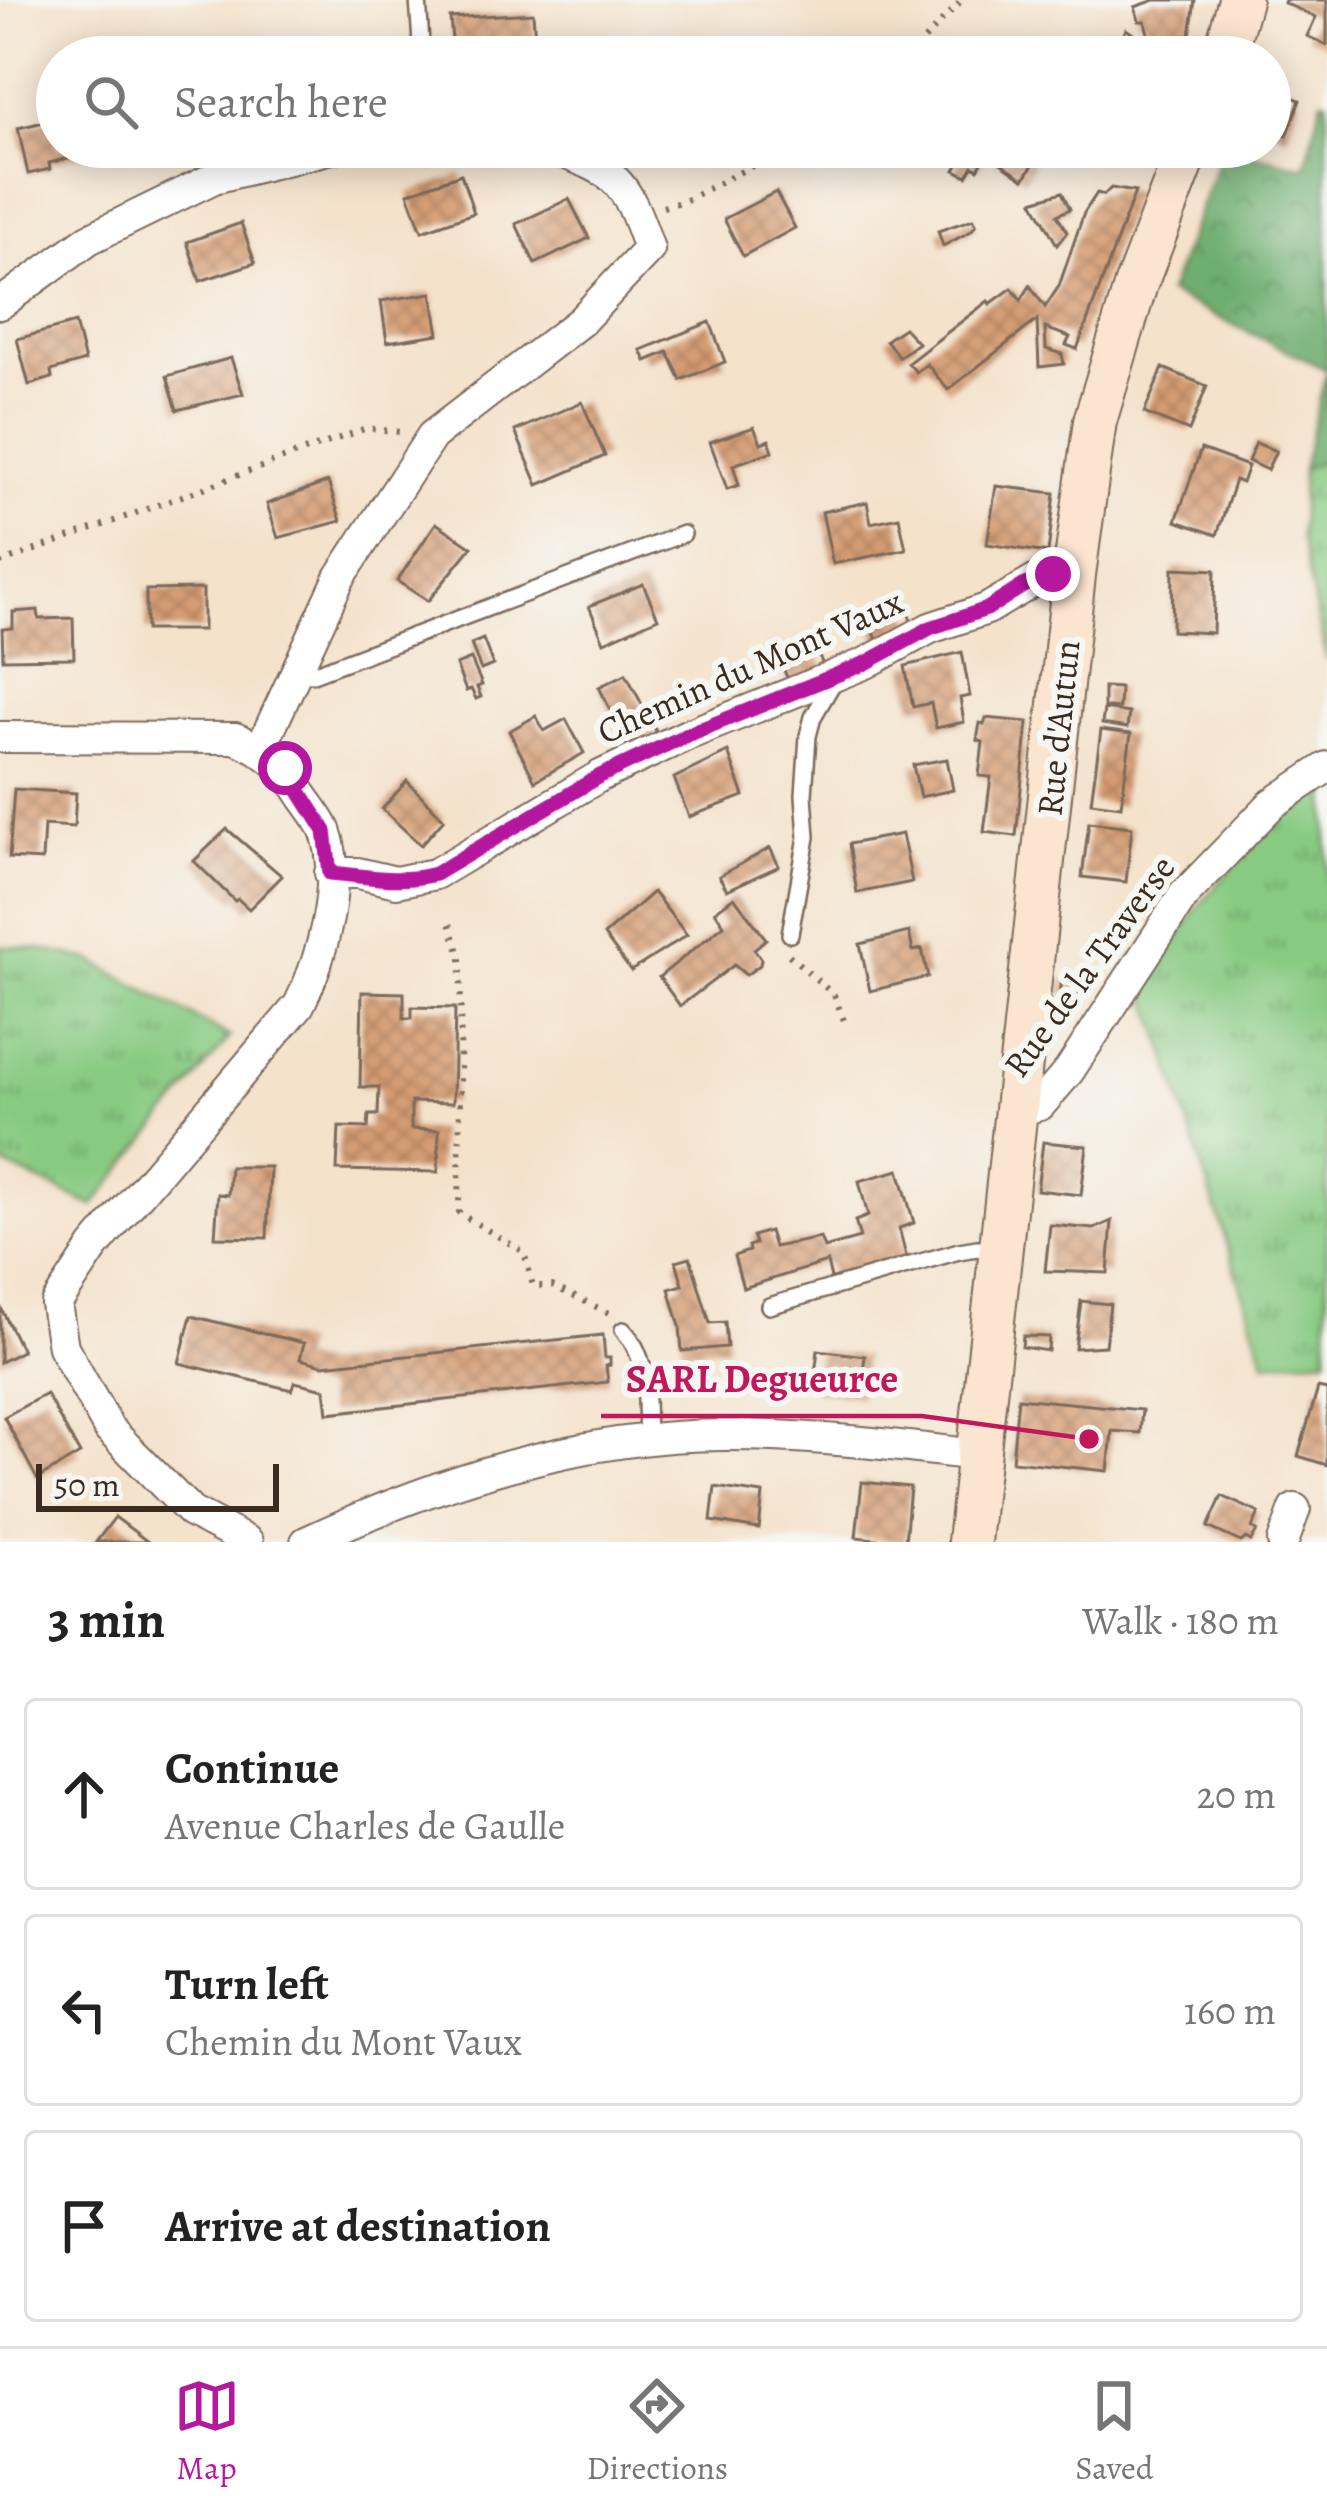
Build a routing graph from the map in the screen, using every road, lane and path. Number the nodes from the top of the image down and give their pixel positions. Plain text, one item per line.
1 (418, 0) edge
2 (962, 0) edge
3 (1240, 0) edge
4 (421, 36) edge
5 (928, 36) edge
6 (1230, 36) edge
7 (253, 168) edge
8 (603, 168) edge
9 (749, 168) edge
10 (1181, 168) edge
11 (637, 214) junction
12 (0, 304) edge
13 (432, 436) junction
14 (683, 534) dead end
15 (0, 563) edge
16 (1074, 575) junction
17 (296, 672) junction
18 (838, 674) junction
19 (0, 736) edge
20 (261, 748) junction
21 (1327, 767) edge
22 (330, 873) junction
23 (450, 924) dead end
24 (790, 934) joint
25 (845, 1023) dead end
26 (1018, 1110) junction
27 (1000, 1252) junction
28 (770, 1306) dead end
29 (623, 1330) joint
30 (647, 1441) junction
31 (976, 1455) junction
32 (1295, 1509) dead end
33 (248, 1542) edge
34 (306, 1542) edge
35 (969, 1542) edge
36 (1283, 1542) edge

1 - 4 lane
2 - 5 path
3 - 6 main road
7 - 12 street
8 - 11 street
9 - 11 path
10 - 16 main road, Rue d'Autun
11 - 13 street
13 - 15 path
13 - 17 street
14 - 17 lane
16 - 18 street, Chemin du Mont Vaux
16 - 26 main road, Rue d'Autun
17 - 20 street
18 - 22 street, Chemin du Mont Vaux
18 - 24 lane
19 - 20 street
20 - 22 street
21 - 26 street, Rue de la Traverse
22 - 33 street
23 - 29 path
24 - 25 path
26 - 27 main road, Rue d'Autun
27 - 28 lane
27 - 31 main road, Rue d'Autun
29 - 30 lane
30 - 31 street
30 - 34 street
31 - 35 main road, Rue d'Autun
32 - 36 street

